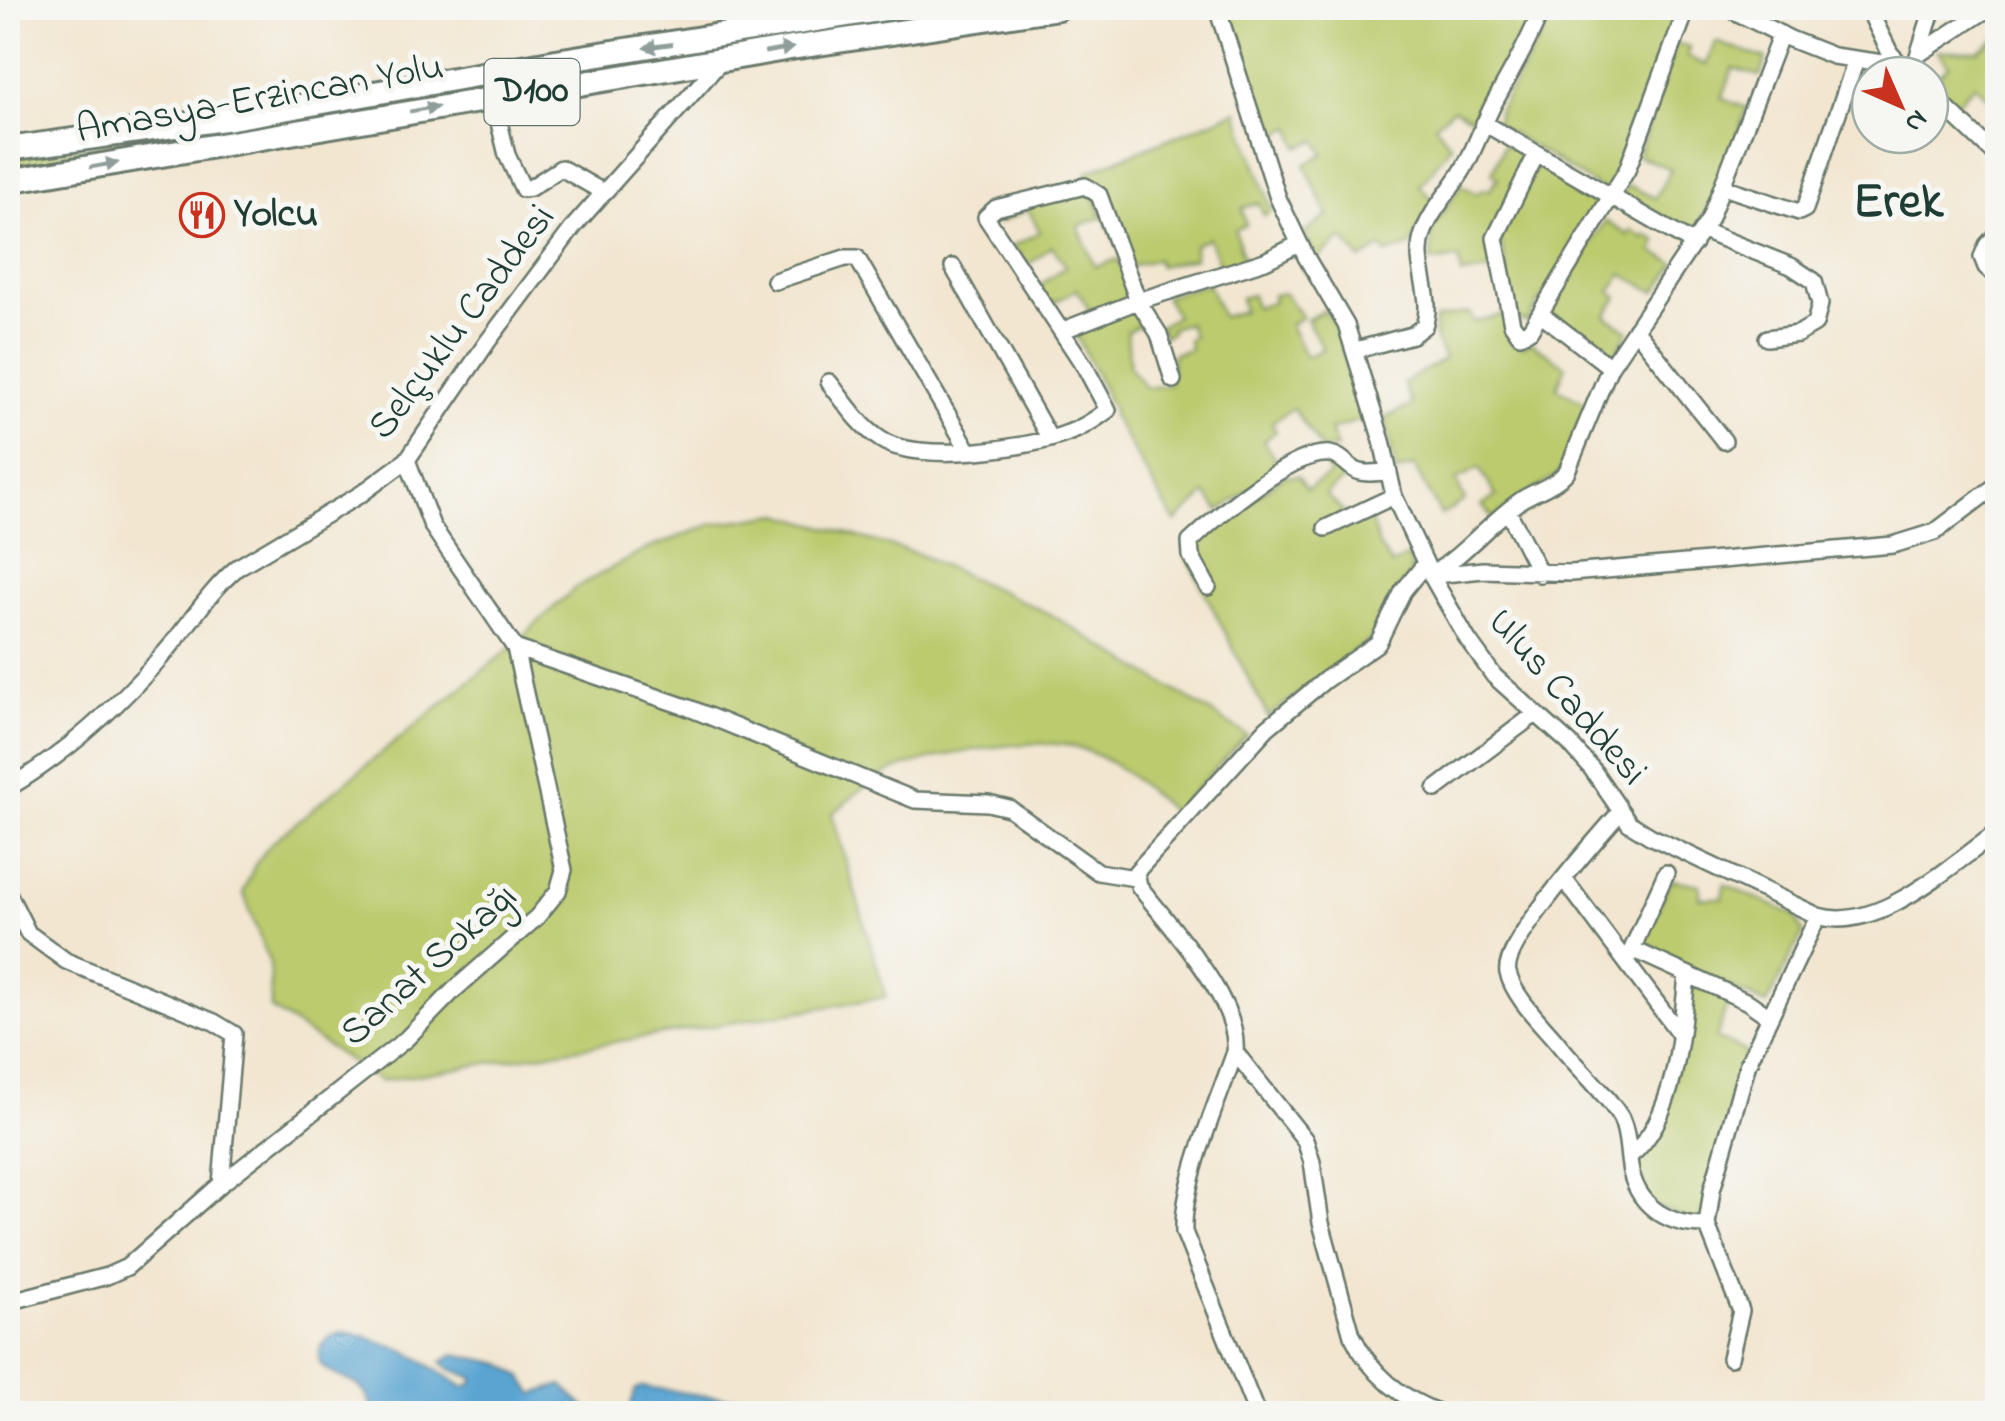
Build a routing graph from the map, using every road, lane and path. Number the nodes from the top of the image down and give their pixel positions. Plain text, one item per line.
1 (892, 8) edge
2 (1058, 8) edge
3 (1217, 8) edge
4 (1542, 8) edge
5 (1687, 8) edge
6 (1728, 8) edge
7 (1868, 8) edge
8 (1933, 8) edge
9 (1989, 8) edge
10 (1781, 34) junction
11 (1919, 54) joint
12 (1896, 55) edge
13 (1850, 59) edge
14 (721, 61) junction
15 (1850, 78) edge
16 (494, 98) junction
17 (1950, 111) edge
18 (1484, 123) junction
19 (8, 149) edge
20 (1536, 155) junction
21 (1998, 156) edge
22 (8, 181) edge
23 (1723, 187) junction
24 (603, 192) junction
25 (1612, 199) junction
26 (1998, 233) edge
27 (1699, 237) junction
28 (1299, 244) junction
29 (953, 266) dead end
30 (1998, 278) edge
31 (775, 281) dead end
32 (1138, 302) junction
33 (1540, 314) junction
34 (1636, 329) junction
35 (1061, 331) junction
36 (1767, 338) dead end
37 (1356, 350) junction
38 (1610, 367) junction
39 (1173, 380) dead end
40 (829, 382) dead end
41 (1050, 439) junction
42 (1724, 441) dead end
43 (969, 451) junction
44 (406, 460) junction
45 (1388, 472) junction
46 (1998, 484) edge
47 (1394, 496) junction
48 (1508, 511) junction
49 (1326, 528) dead end
50 (1428, 570) junction
51 (1540, 574) junction
52 (1208, 587) dead end
53 (515, 648) junction
54 (1534, 715) junction
55 (8, 788) edge
56 (1436, 789) dead end
57 (1620, 811) junction
58 (1998, 832) edge
59 (1666, 873) dead end
60 (1135, 878) junction
61 (1564, 878) junction
62 (8, 894) edge
63 (1818, 916) junction
64 (1630, 956) junction
65 (1687, 974) junction
66 (1768, 1016) junction
67 (1679, 1033) junction
68 (1236, 1052) junction
69 (1630, 1156) junction
70 (221, 1184) junction
71 (1707, 1226) junction
72 (8, 1302) edge
73 (1730, 1358) dead end
74 (1257, 1414) edge
75 (1443, 1414) edge

1 -> 19 highway, Amasya-Erzincan Yolu / D100
14 -> 2 highway, Amasya-Erzincan Yolu / D100
3 - 28 street, Ulus Caddesi
4 - 18 street
5 - 25 street
6 - 10 street
7 - 12 street
8 - 11 street
9 - 11 street
10 - 13 street
10 - 23 street
14 - 16 highway, Amasya-Erzincan Yolu / D100
14 - 24 street, Selçuklu Caddesi
15 - 23 street
22 -> 16 highway, Amasya-Erzincan Yolu / D100
16 - 24 street
17 - 21 street
18 - 20 street
18 - 37 street
20 - 25 street
20 - 33 street
23 - 27 street
24 - 44 street, Selçuklu Caddesi
25 - 27 street
25 - 33 street
26 - 30 street
27 - 34 street
27 - 36 street
28 - 32 street
28 - 37 street, Ulus Caddesi
29 - 41 street
31 - 43 street
32 - 35 street
32 - 35 street
32 - 39 street
33 - 38 street
34 - 38 street
34 - 42 street
35 - 41 street
37 - 45 street, Ulus Caddesi
38 - 48 street
40 - 43 street
41 - 43 street
44 - 53 street, Sanat Sokağı
44 - 55 street, Selçuklu Caddesi
45 - 47 street, Ulus Caddesi
45 - 52 street
46 - 51 street
47 - 49 street
47 - 50 street, Ulus Caddesi
48 - 50 street
48 - 51 street
50 - 51 street
50 - 54 street, Ulus Caddesi
50 - 60 street
53 - 60 street
53 - 70 street, Sanat Sokağı
54 - 56 street
54 - 57 street, Ulus Caddesi
57 - 61 street
57 - 63 street, Ulus Caddesi
58 - 63 street, Ulus Caddesi
59 - 64 street
60 - 68 street
61 - 64 street
61 - 69 street
62 - 70 street
63 - 66 street
64 - 65 street
64 - 67 street
65 - 66 street
65 - 67 street
66 - 71 street
67 - 69 street
68 - 74 street
68 - 75 street
69 - 71 street
70 - 72 street, Sanat Sokağı
71 - 73 street

